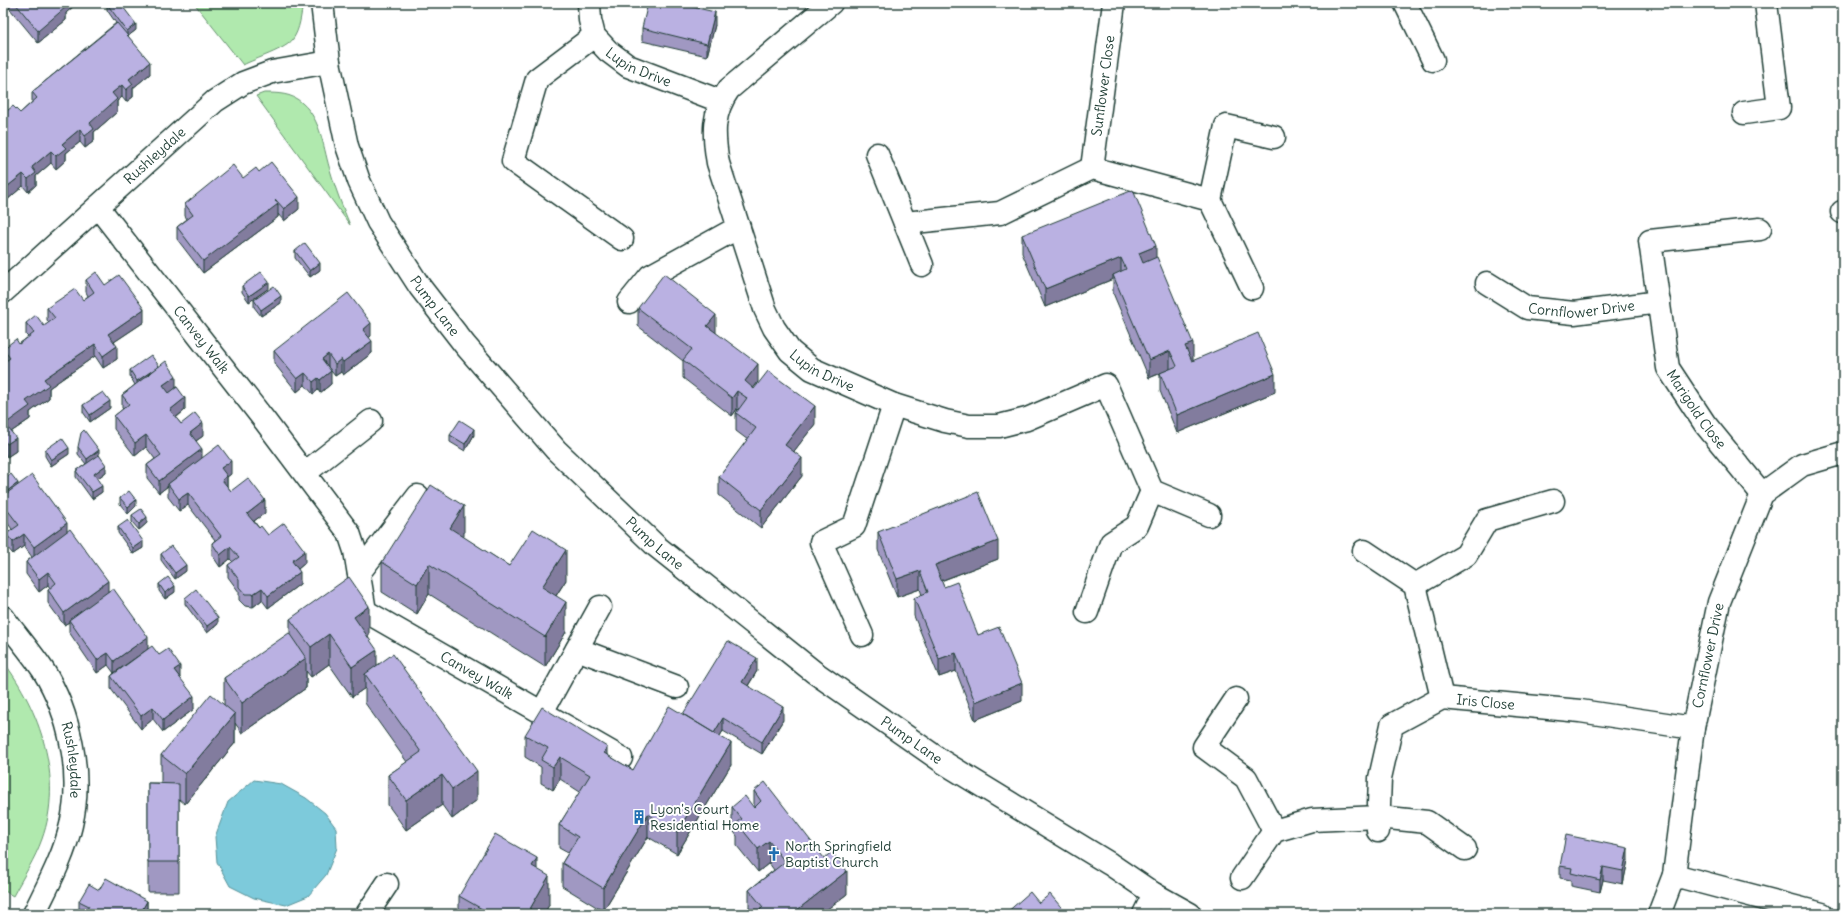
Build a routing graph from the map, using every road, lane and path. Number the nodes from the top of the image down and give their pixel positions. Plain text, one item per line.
1 (322, 3) edge
2 (589, 3) edge
3 (831, 3) edge
4 (1114, 3) edge
5 (1405, 3) edge
6 (1766, 3) edge
7 (594, 36) junction
8 (1433, 60) dead end
9 (329, 62) junction
10 (720, 101) junction
11 (1744, 113) dead end
12 (1274, 137) dead end
13 (877, 154) dead end
14 (1092, 168) junction
15 (1210, 200) junction
16 (98, 207) junction
17 (905, 223) junction
18 (739, 227) junction
19 (1760, 229) dead end
20 (622, 239) dead end
21 (922, 265) dead end
22 (1488, 283) dead end
23 (1252, 288) dead end
24 (3, 292) edge
25 (629, 302) dead end
26 (1659, 302) junction
27 (894, 405) junction
28 (371, 421) dead end
29 (1843, 453) edge
30 (305, 473) junction
31 (1152, 492) junction
32 (1762, 494) junction
33 (418, 496) dead end
34 (1553, 501) dead end
35 (1209, 515) dead end
36 (1364, 551) dead end
37 (359, 573) junction
38 (1414, 585) junction
39 (600, 607) dead end
40 (1087, 612) dead end
41 (3, 617) edge
42 (862, 635) dead end
43 (577, 649) junction
44 (677, 687) dead end
45 (1442, 698) junction
46 (1236, 699) dead end
47 (542, 712) junction
48 (1693, 728) junction
49 (622, 758) dead end
50 (1379, 824) junction
51 (1274, 831) junction
52 (1465, 849) dead end
53 (1674, 875) junction
54 (1242, 878) dead end
55 (387, 884) dead end
56 (1154, 894) junction
57 (34, 914) edge
58 (367, 914) edge
59 (1144, 914) edge
60 (1190, 914) edge
61 (1659, 914) edge
62 (1822, 914) edge

1 - 9 street, Pump Lane
2 - 7 street, Lupin Drive
3 - 10 street, Lupin Drive
4 - 14 street, Sunflower Close
5 - 8 street
6 - 11 street
7 - 10 street, Lupin Drive
7 - 20 street
9 - 16 street, Rushleydale
9 - 56 street, Pump Lane
10 - 18 street, Lupin Drive
12 - 15 street
13 - 17 street
14 - 15 street
14 - 17 street
15 - 23 street
16 - 24 street, Rushleydale
16 - 30 street, Canvey Walk
17 - 21 street
18 - 25 street
18 - 27 street, Lupin Drive
19 - 26 street, Marigold Close
22 - 26 street, Cornflower Drive
26 - 32 street, Marigold Close
27 - 31 street, Lupin Drive
27 - 42 street
28 - 30 street
29 - 32 street
30 - 37 street, Canvey Walk
31 - 35 street
31 - 40 street
32 - 48 street, Cornflower Drive
33 - 37 street
34 - 38 street
36 - 38 street
37 - 47 street, Canvey Walk
38 - 45 street
39 - 43 street
41 - 57 street, Rushleydale
43 - 44 street
43 - 47 street
45 - 48 street, Iris Close
45 - 50 street, Iris Close
46 - 51 street
47 - 49 street, Canvey Walk
48 - 53 street, Cornflower Drive
50 - 51 street
50 - 52 street
51 - 54 street
53 - 61 street, Cornflower Drive
53 - 62 street
55 - 58 street
56 - 59 street
56 - 60 street, Pump Lane

